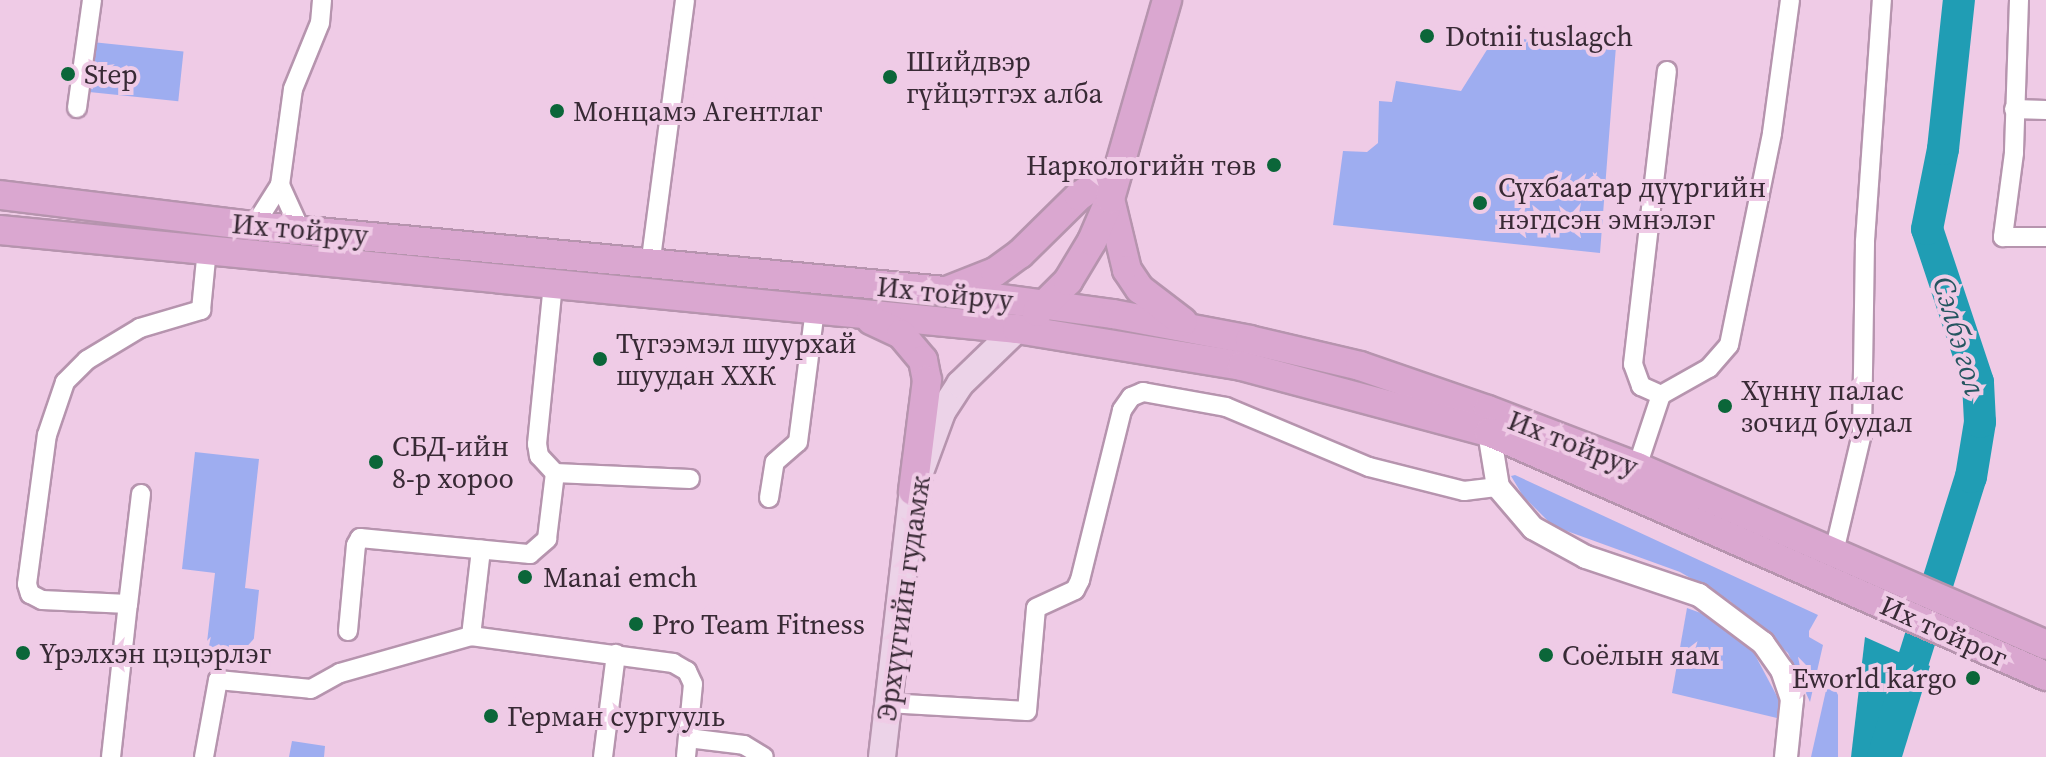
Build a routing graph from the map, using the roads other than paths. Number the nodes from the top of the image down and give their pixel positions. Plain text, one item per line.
1 (92, 0) edge
2 (322, 0) edge
3 (685, 0) edge
4 (1167, 0) edge
5 (1790, 0) edge
6 (1882, 0) edge
7 (2019, 0) edge
8 (1667, 71) dead end
9 (77, 108) dead end
10 (2014, 109) junction
11 (2046, 110) edge
12 (1119, 169) junction
13 (280, 185) junction
14 (0, 195) edge
15 (1110, 199) junction
16 (254, 226) junction
17 (300, 229) junction
18 (0, 230) edge
19 (2046, 237) edge
20 (207, 249) junction
21 (650, 266) junction
22 (553, 285) junction
23 (944, 291) junction
24 (1046, 304) junction
25 (815, 309) junction
26 (856, 312) junction
27 (1190, 328) junction
28 (1017, 329) junction
29 (1661, 395) junction
30 (1489, 432) junction
31 (1637, 467) junction
32 (555, 473) junction
33 (690, 479) dead end
34 (1498, 487) junction
35 (913, 491) junction
36 (141, 494) dead end
37 (769, 498) dead end
38 (481, 550) junction
39 (1843, 565) junction
40 (128, 604) junction
41 (348, 631) dead end
42 (1990, 635) junction
43 (471, 636) junction
44 (2046, 645) edge
45 (616, 654) junction
46 (2046, 676) edge
47 (887, 703) junction
48 (687, 748) edge
49 (111, 757) edge
50 (204, 757) edge
51 (603, 757) edge
52 (764, 757) edge
53 (882, 757) edge
54 (1786, 757) edge

1 - 9 street
2 - 13 street
3 - 21 street
4 - 12 main road
5 - 29 street
6 - 39 street
7 - 10 street
8 - 29 street
10 - 11 street
10 - 19 street
12 - 15 main road
12 - 23 main road
13 - 16 street
13 - 17 street
14 - 16 main road, Их тойруу
15 - 24 main road
15 - 27 main road
16 - 17 main road, Их тойруу
17 - 21 main road, Их тойруу
18 - 20 main road, Их тойруу
20 - 22 main road, Их тойруу
20 - 40 street
21 - 23 main road, Их тойруу
22 - 25 main road, Их тойруу
22 - 32 street
23 - 24 main road, Их тойруу
24 - 27 main road, Их тойруу
24 - 28 main road
25 - 26 main road, Их тойруу
25 - 37 street
26 - 28 main road, Их тойруу
26 - 35 main road
27 - 31 main road, Их тойруу
28 - 30 main road, Их тойруу
28 - 35 main road, Эрхүүгийн гудамж
29 - 31 street
30 - 34 street
30 - 39 main road, Их тойруу
31 - 39 main road, Их тойруу
32 - 33 street
32 - 38 street
34 - 47 street
34 - 54 street
35 - 47 main road, Эрхүүгийн гудамж
36 - 40 street
38 - 41 street
38 - 43 street
39 - 42 main road, Их тойрог
40 - 49 street
42 - 44 main road, Их тойрог
42 - 46 main road, Их тойрог
43 - 45 street
43 - 50 street
45 - 48 street
45 - 51 street
47 - 53 main road, Эрхүүгийн гудамж
48 - 52 street

